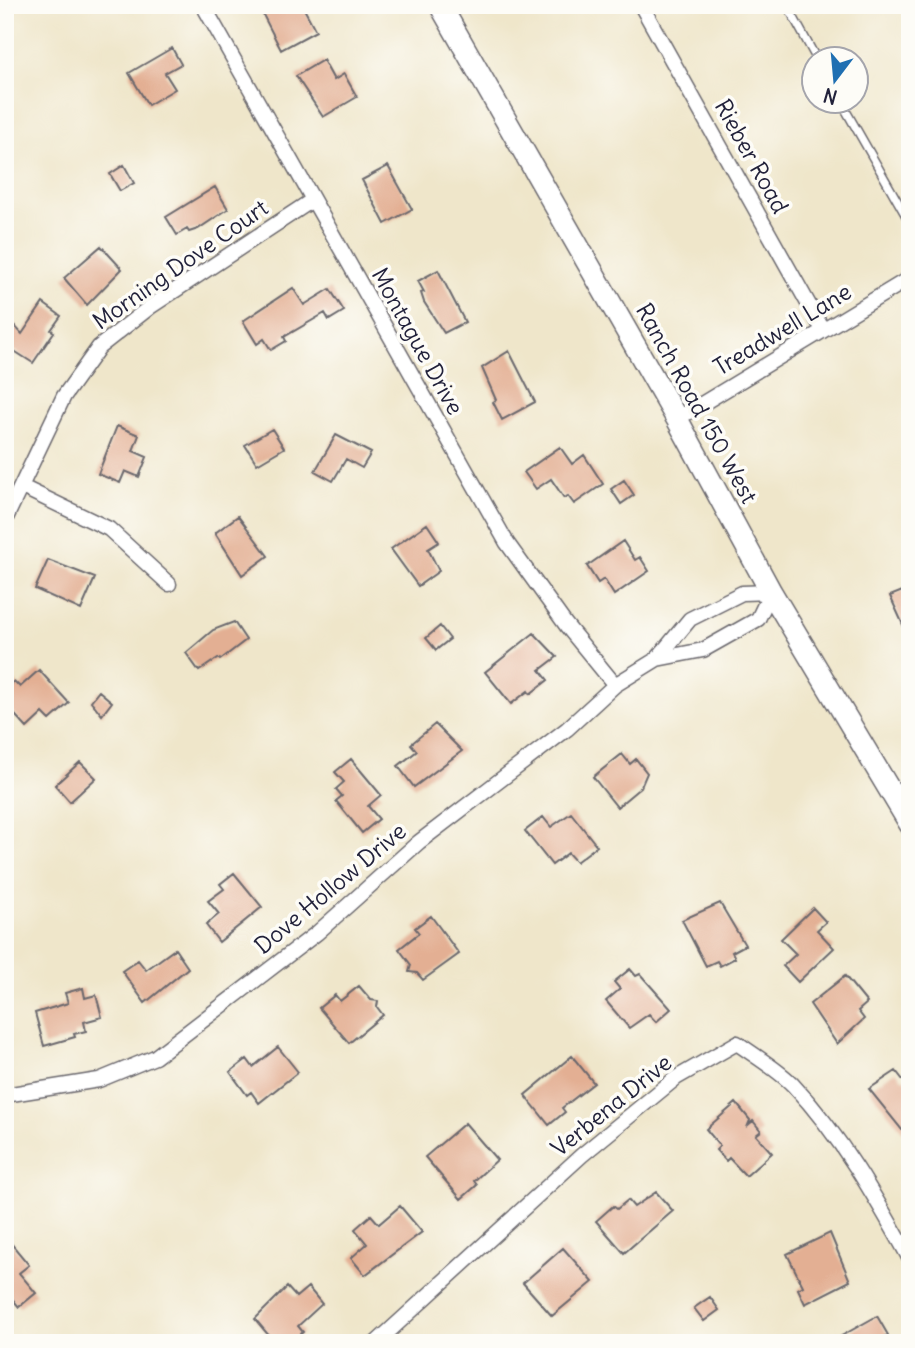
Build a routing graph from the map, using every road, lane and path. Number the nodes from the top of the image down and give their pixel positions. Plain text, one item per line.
1 (203, 5) edge
2 (440, 5) edge
3 (641, 5) edge
4 (787, 5) edge
5 (809, 46) edge
6 (849, 116) edge
7 (312, 201) junction
8 (910, 223) edge
9 (910, 278) edge
10 (823, 330) junction
11 (677, 419) junction
12 (22, 488) junction
13 (5, 520) edge
14 (169, 584) dead end
15 (771, 592) junction
16 (657, 659) junction
17 (615, 685) junction
18 (910, 824) edge
19 (5, 1095) edge
20 (910, 1259) edge
21 (376, 1343) edge

1 - 7 street, Montague Drive
2 - 11 main road, Ranch Road 150 West
3 - 10 street, Rieber Road
4 - 5 lane
6 - 8 lane
7 - 12 street, Morning Dove Court
7 - 17 street, Montague Drive
9 - 10 street, Treadwell Lane
10 - 11 street, Treadwell Lane
11 - 15 main road, Ranch Road 150 West
12 - 13 street, Morning Dove Court
12 - 14 street
15 - 16 street, Dove Hollow Drive
15 - 16 street, Dove Hollow Drive
15 - 18 main road, Ranch Road 150 West
16 - 17 street, Dove Hollow Drive
17 - 19 street, Dove Hollow Drive
20 - 21 street, Verbena Drive

